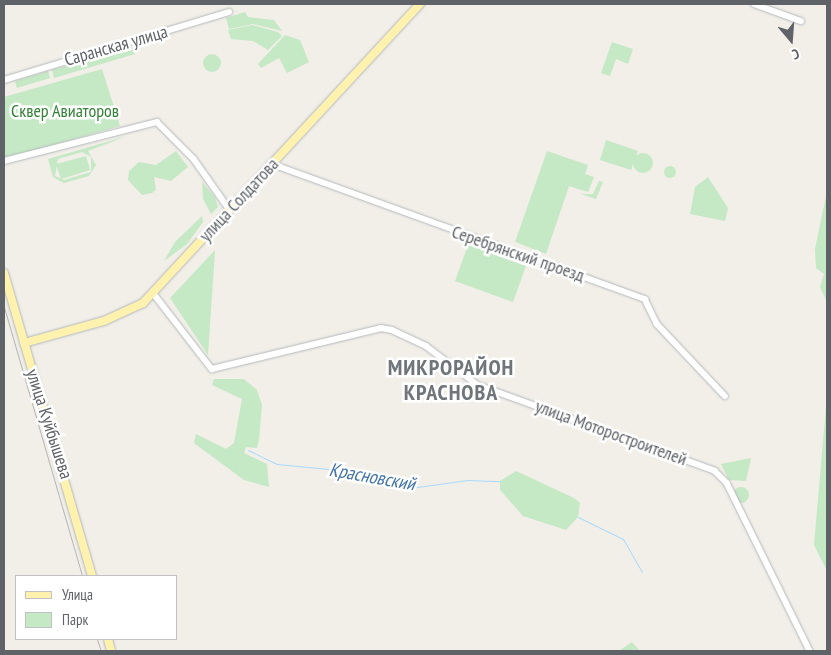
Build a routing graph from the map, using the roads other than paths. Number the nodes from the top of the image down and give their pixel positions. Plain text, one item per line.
1 (420, 4) edge
2 (754, 4) edge
3 (229, 12) dead end
4 (802, 20) dead end
5 (4, 80) edge
6 (4, 161) edge
7 (272, 164) junction
8 (230, 210) junction
9 (4, 273) edge
10 (154, 294) junction
11 (24, 343) junction
12 (725, 396) dead end
13 (92, 575) edge
14 (810, 651) edge

1 - 7 main road, улица Солдатова
2 - 4 street
3 - 5 street, Саранская улица
6 - 8 street
7 - 8 main road, улица Солдатова
7 - 12 street, Серебрянский проезд
8 - 10 main road, улица Солдатова
9 - 11 main road, улица Куйбышева
10 - 11 main road, улица Солдатова
10 - 14 street, улица Моторостроителей
11 - 13 main road, улица Куйбышева

